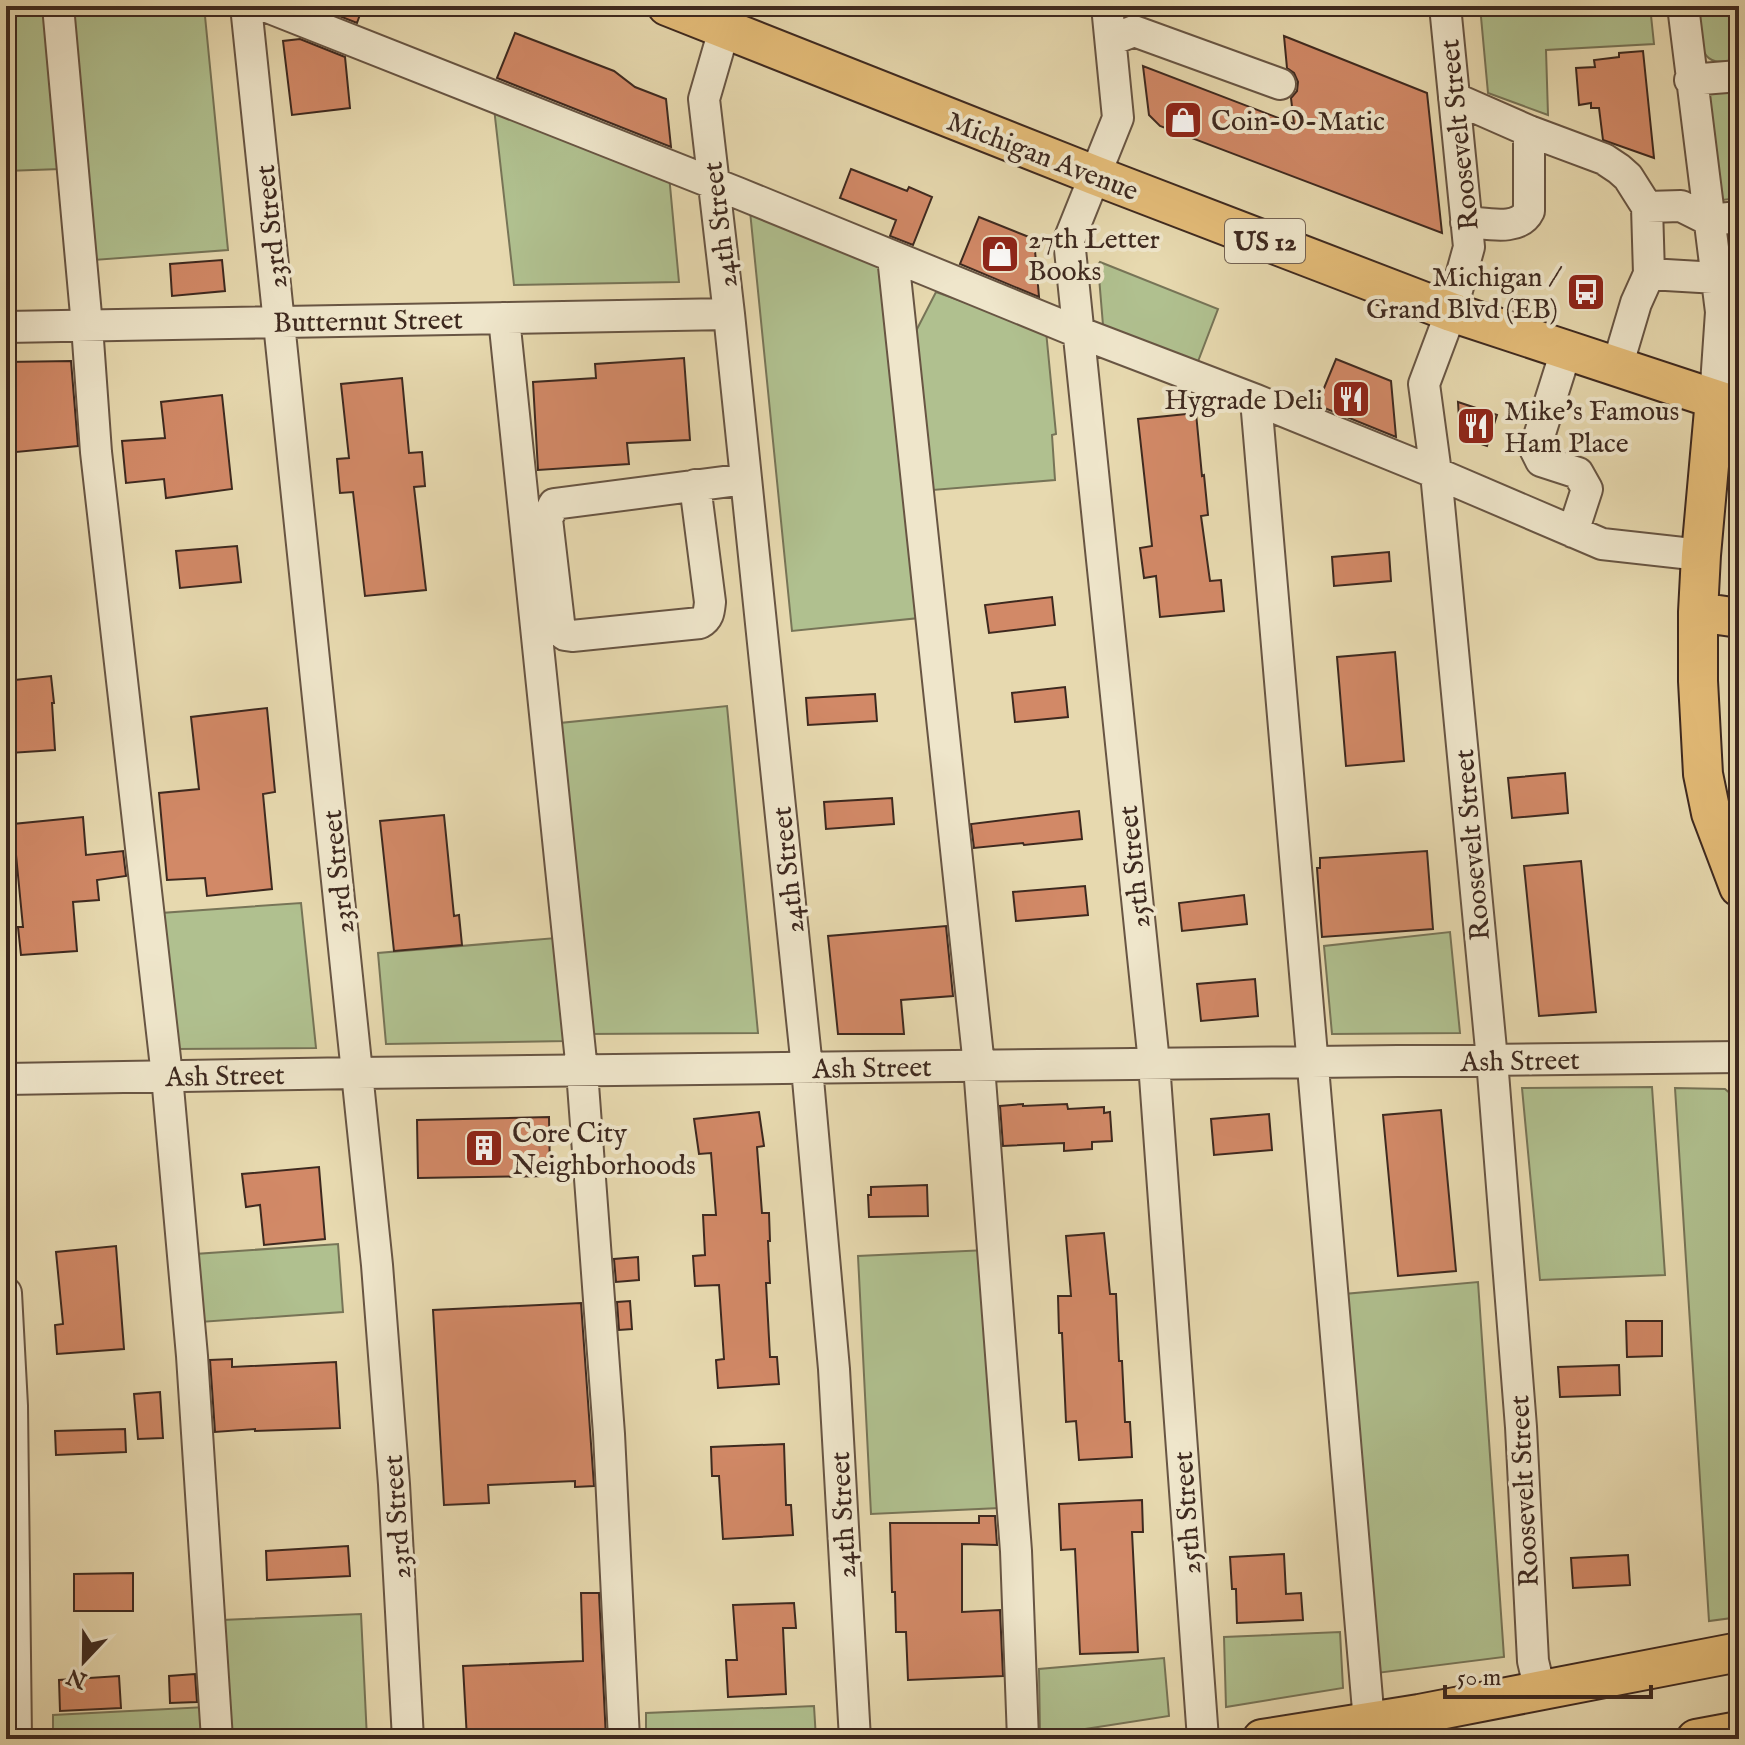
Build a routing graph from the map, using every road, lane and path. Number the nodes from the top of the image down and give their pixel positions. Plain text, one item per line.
1 (58, 6) edge
2 (246, 6) edge
3 (265, 6) edge
4 (667, 6) edge
5 (1107, 6) edge
6 (1445, 6) edge
7 (1683, 6) edge
8 (727, 17) edge
9 (1111, 40) junction
10 (1739, 76) edge
11 (1690, 80) junction
12 (1280, 84) dead end
13 (1454, 98) junction
14 (1529, 131) junction
15 (1094, 175) junction
16 (714, 184) junction
17 (1647, 207) junction
18 (1739, 217) edge
19 (1709, 220) junction
20 (1466, 222) junction
21 (893, 257) junction
22 (1649, 274) junction
23 (1717, 278) junction
24 (1451, 312) junction
25 (729, 314) junction
26 (504, 318) junction
27 (280, 322) junction
28 (87, 326) junction
29 (6, 327) edge
30 (1078, 332) junction
31 (1566, 351) junction
32 (1617, 367) junction
33 (1256, 400) junction
34 (1727, 403) edge
35 (1436, 473) junction
36 (746, 479) junction
37 (695, 485) junction
38 (1573, 532) junction
39 (1701, 555) junction
40 (1698, 612) junction
41 (1739, 618) edge
42 (1739, 887) edge
43 (1739, 1057) edge
44 (1492, 1060) junction
45 (1313, 1062) junction
46 (1154, 1063) junction
47 (979, 1066) junction
48 (807, 1068) junction
49 (582, 1071) junction
50 (357, 1073) junction
51 (167, 1076) junction
52 (6, 1079) edge
53 (6, 1293) edge
54 (1739, 1652) edge
55 (1540, 1691) junction
56 (1369, 1722) junction
57 (1415, 1727) edge
58 (1316, 1736) edge
59 (16, 1739) edge
60 (217, 1739) edge
61 (408, 1739) edge
62 (624, 1739) edge
63 (855, 1739) edge
64 (1023, 1739) edge
65 (1203, 1739) edge
66 (1262, 1739) edge

1 - 28 street
2 - 27 street, 23rd Street
3 - 16 street
4 - 8 main road, Michigan Avenue / US 12
5 - 9 street, 25th Street
6 - 13 street, Roosevelt Street
7 - 11 street
8 - 15 main road, Michigan Avenue / US 12
8 - 16 street, 24th Street
9 - 12 street
9 - 15 street, 25th Street
10 - 11 street
11 - 19 street
13 - 14 street
13 - 20 street, Roosevelt Street
14 - 17 street
14 - 20 street
15 - 24 main road, Michigan Avenue / US 12
15 - 30 street, 25th Street
16 - 21 street
16 - 25 street, 24th Street
17 - 19 street
17 - 22 street
18 - 19 street
19 - 23 street
20 - 24 street, Roosevelt Street
21 - 30 street
21 - 47 street
22 - 23 street
22 - 32 street
23 - 34 street
24 - 31 main road, Michigan Avenue / US 12
24 - 35 street, Roosevelt Street
25 - 26 street, Butternut Street
25 - 36 street, 24th Street
26 - 27 street, Butternut Street
26 - 49 street
27 - 28 street, Butternut Street
27 - 50 street, 23rd Street
28 - 29 street, Butternut Street
28 - 51 street
30 - 33 street
30 - 46 street, 25th Street
31 - 32 main road, Michigan Avenue / US 12
31 - 38 street
32 - 34 main road, Michigan Avenue / US 12
33 - 35 street
33 - 45 street
34 - 39 main road
35 - 38 street
35 - 44 street, Roosevelt Street
36 - 37 street
36 - 48 street, 24th Street
37 - 37 street
38 - 39 street
39 - 40 main road
40 - 41 main road
40 - 42 main road
43 - 44 street, Ash Street
44 - 45 street, Ash Street
44 - 55 street, Roosevelt Street
45 - 46 street, Ash Street
45 - 56 street
46 - 47 street, Ash Street
46 - 65 street, 25th Street
47 - 48 street, Ash Street
47 - 64 street
48 - 49 street, Ash Street
48 - 63 street, 24th Street
49 - 50 street, Ash Street
49 - 62 street
50 - 51 street, Ash Street
50 - 61 street, 23rd Street
51 - 52 street, Ash Street
51 - 60 street
53 - 59 street
54 - 55 main road
55 - 57 main road
56 - 57 main road
56 - 58 main road
58 - 66 main road

